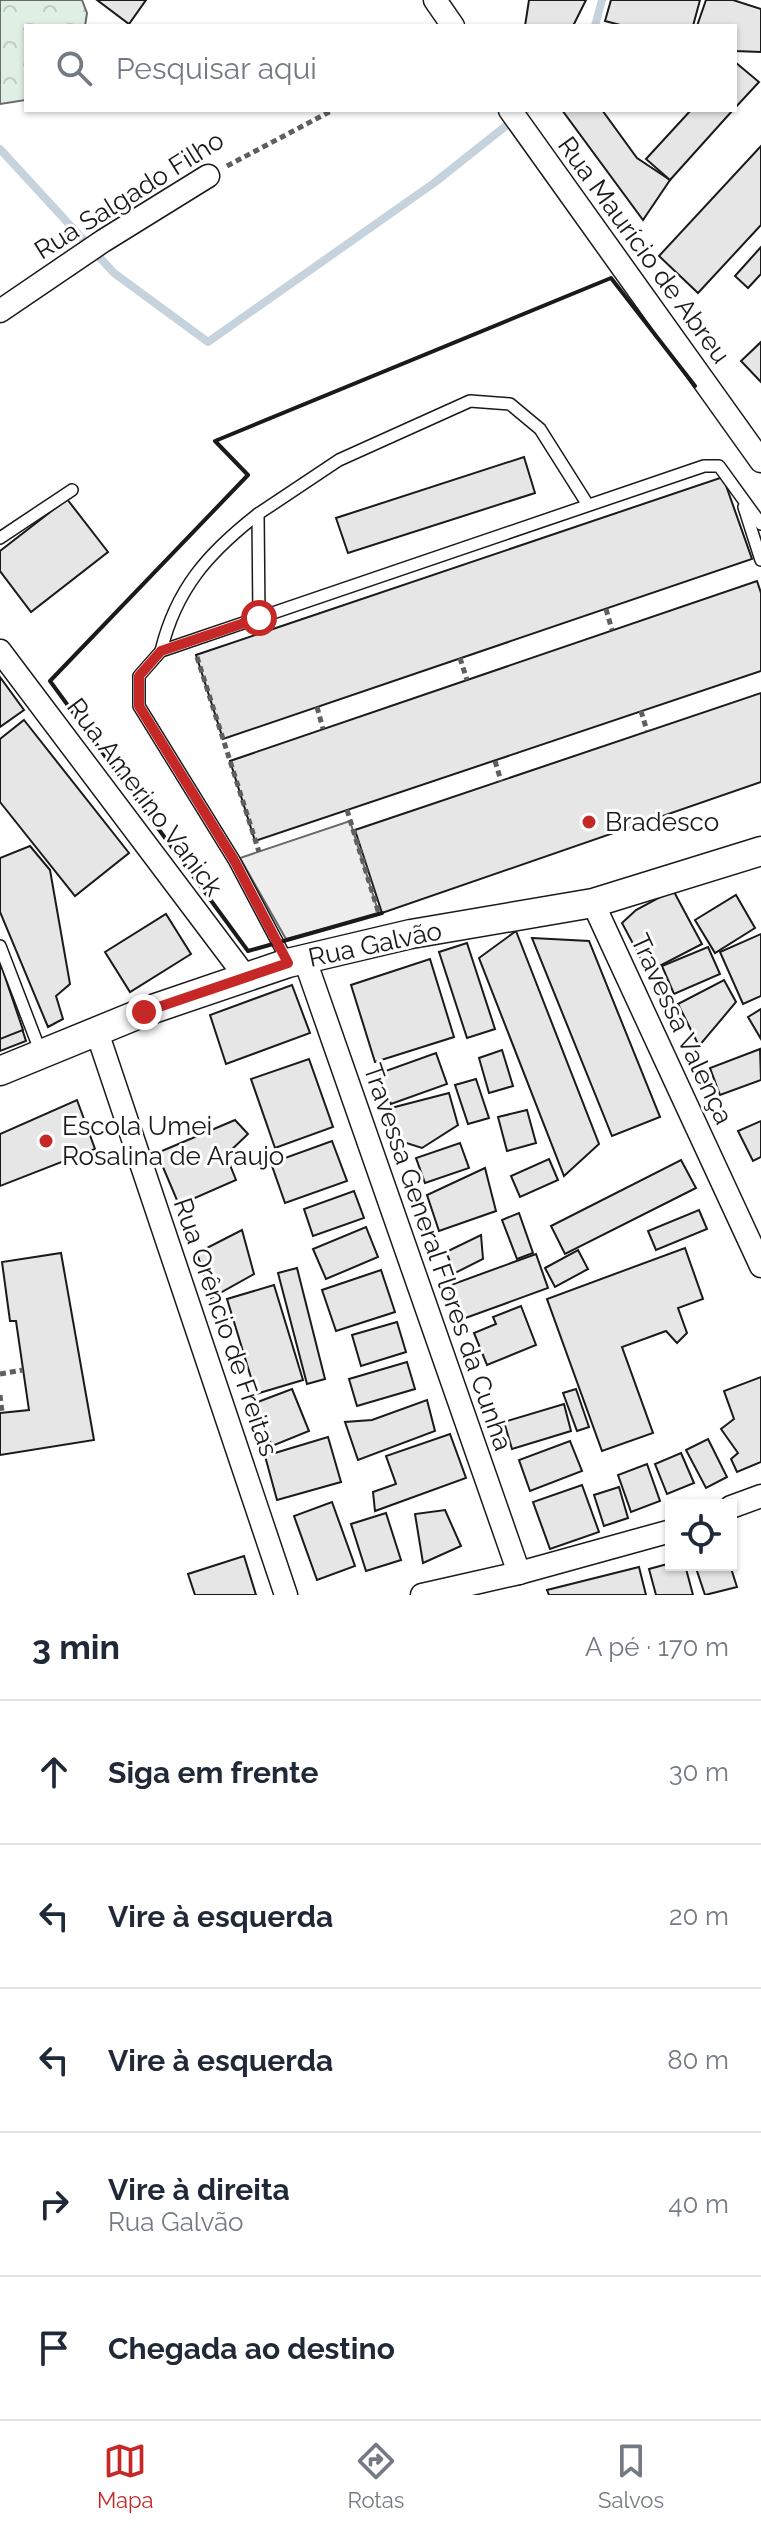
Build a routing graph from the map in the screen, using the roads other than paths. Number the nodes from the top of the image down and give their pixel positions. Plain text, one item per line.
1 (435, 0) edge
2 (452, 24) edge
3 (511, 112) edge
4 (208, 176) road end
5 (0, 311) edge
6 (761, 461) edge
7 (72, 490) dead end
8 (739, 491) junction
9 (588, 505) junction
10 (258, 514) junction
11 (761, 524) edge
12 (0, 538) edge
13 (761, 560) edge
14 (259, 618) junction
15 (0, 651) edge
16 (161, 651) junction
17 (761, 851) edge
18 (593, 903) junction
19 (0, 946) edge
20 (296, 961) junction
21 (245, 976) junction
22 (97, 1032) junction
23 (41, 1054) junction
24 (0, 1071) edge
25 (761, 1266) edge
26 (761, 1496) edge
27 (737, 1505) edge
28 (665, 1533) edge
29 (519, 1573) junction
30 (286, 1595) edge
31 (422, 1595) edge

1 - 2 street
3 - 6 street, Rua Maurício de Abreu
4 - 5 street, Rua Salgado Filho
7 - 12 lane
8 - 9 lane
8 - 11 lane
8 - 13 lane
9 - 10 lane
9 - 14 lane
10 - 14 lane
10 - 16 lane
14 - 16 lane
15 - 21 street, Rua Amerino Vanick
16 - 20 lane
17 - 18 street, Rua Galvão
18 - 20 street, Rua Galvão
18 - 25 street, Travessa Valença
19 - 23 lane
20 - 21 street, Rua Galvão
20 - 29 street, Travessa General Flores da Cunha
21 - 22 street, Rua Galvão
22 - 23 street, Rua Galvão
22 - 30 street, Rua Orêncio de Freitas
23 - 24 street, Rua Galvão
26 - 27 street
28 - 29 street
29 - 31 street

